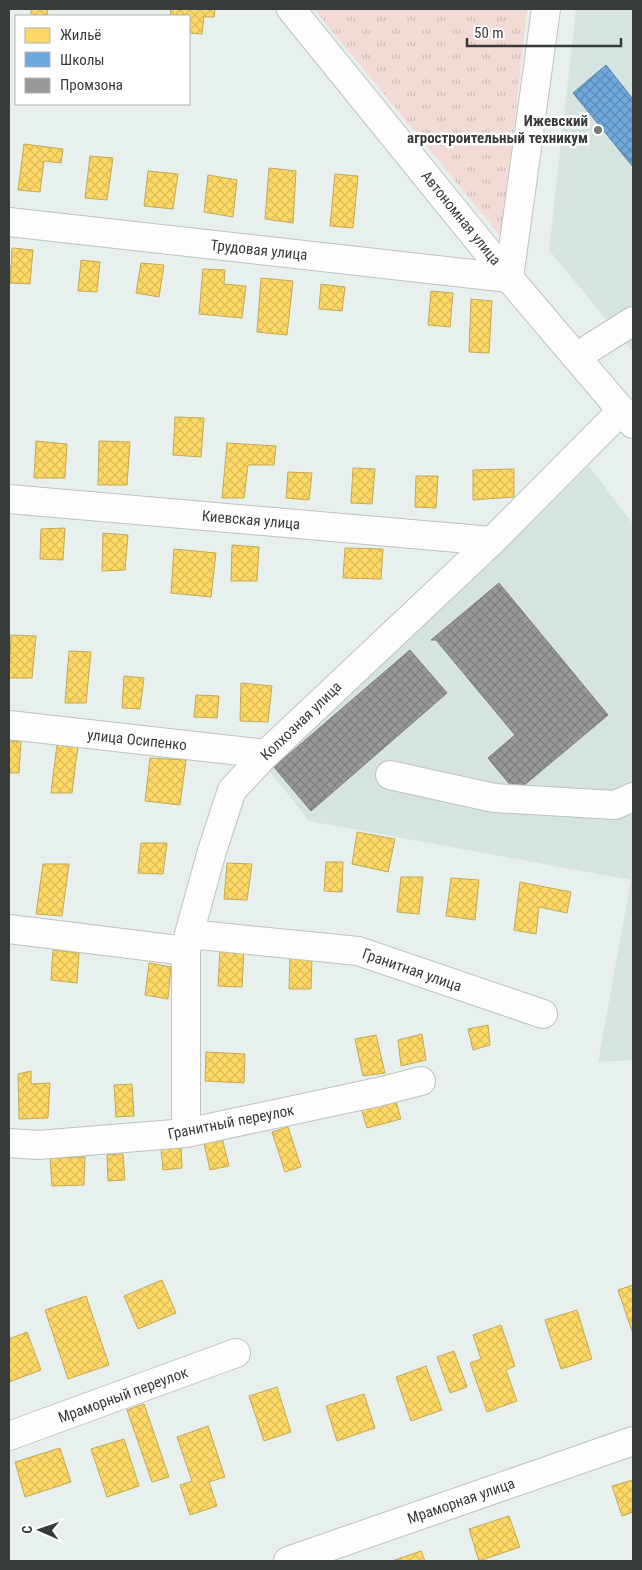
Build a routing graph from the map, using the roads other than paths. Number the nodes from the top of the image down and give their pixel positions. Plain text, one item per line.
1 (292, 9) edge
2 (546, 9) edge
3 (9, 222) edge
4 (509, 278) junction
5 (633, 321) edge
6 (576, 357) junction
7 (628, 417) edge
8 (9, 499) edge
9 (492, 541) junction
10 (9, 725) edge
11 (266, 754) junction
12 (390, 775) dead end
13 (633, 798) edge
14 (9, 929) edge
15 (187, 943) junction
16 (543, 1014) dead end
17 (422, 1081) dead end
18 (186, 1133) junction
19 (9, 1143) edge
20 (236, 1354) dead end
21 (9, 1436) edge
22 (633, 1441) edge
23 (288, 1561) edge

1 - 4 street, Автономная улица
2 - 4 street
3 - 4 street, Трудовая улица
4 - 6 street, Автономная улица
5 - 6 street
6 - 7 street, Автономная улица
7 - 9 street, Колхозная улица
8 - 9 street, Киевская улица
9 - 11 street, Колхозная улица
10 - 11 street, улица Осипенко
11 - 15 street, Колхозная улица
12 - 13 street
14 - 15 street, Гранитная улица
15 - 16 street, Гранитная улица
15 - 18 street, Колхозная улица
17 - 18 street, Гранитный переулок
18 - 19 street, Гранитный переулок
20 - 21 street, Мраморный переулок
22 - 23 street, Мраморная улица

